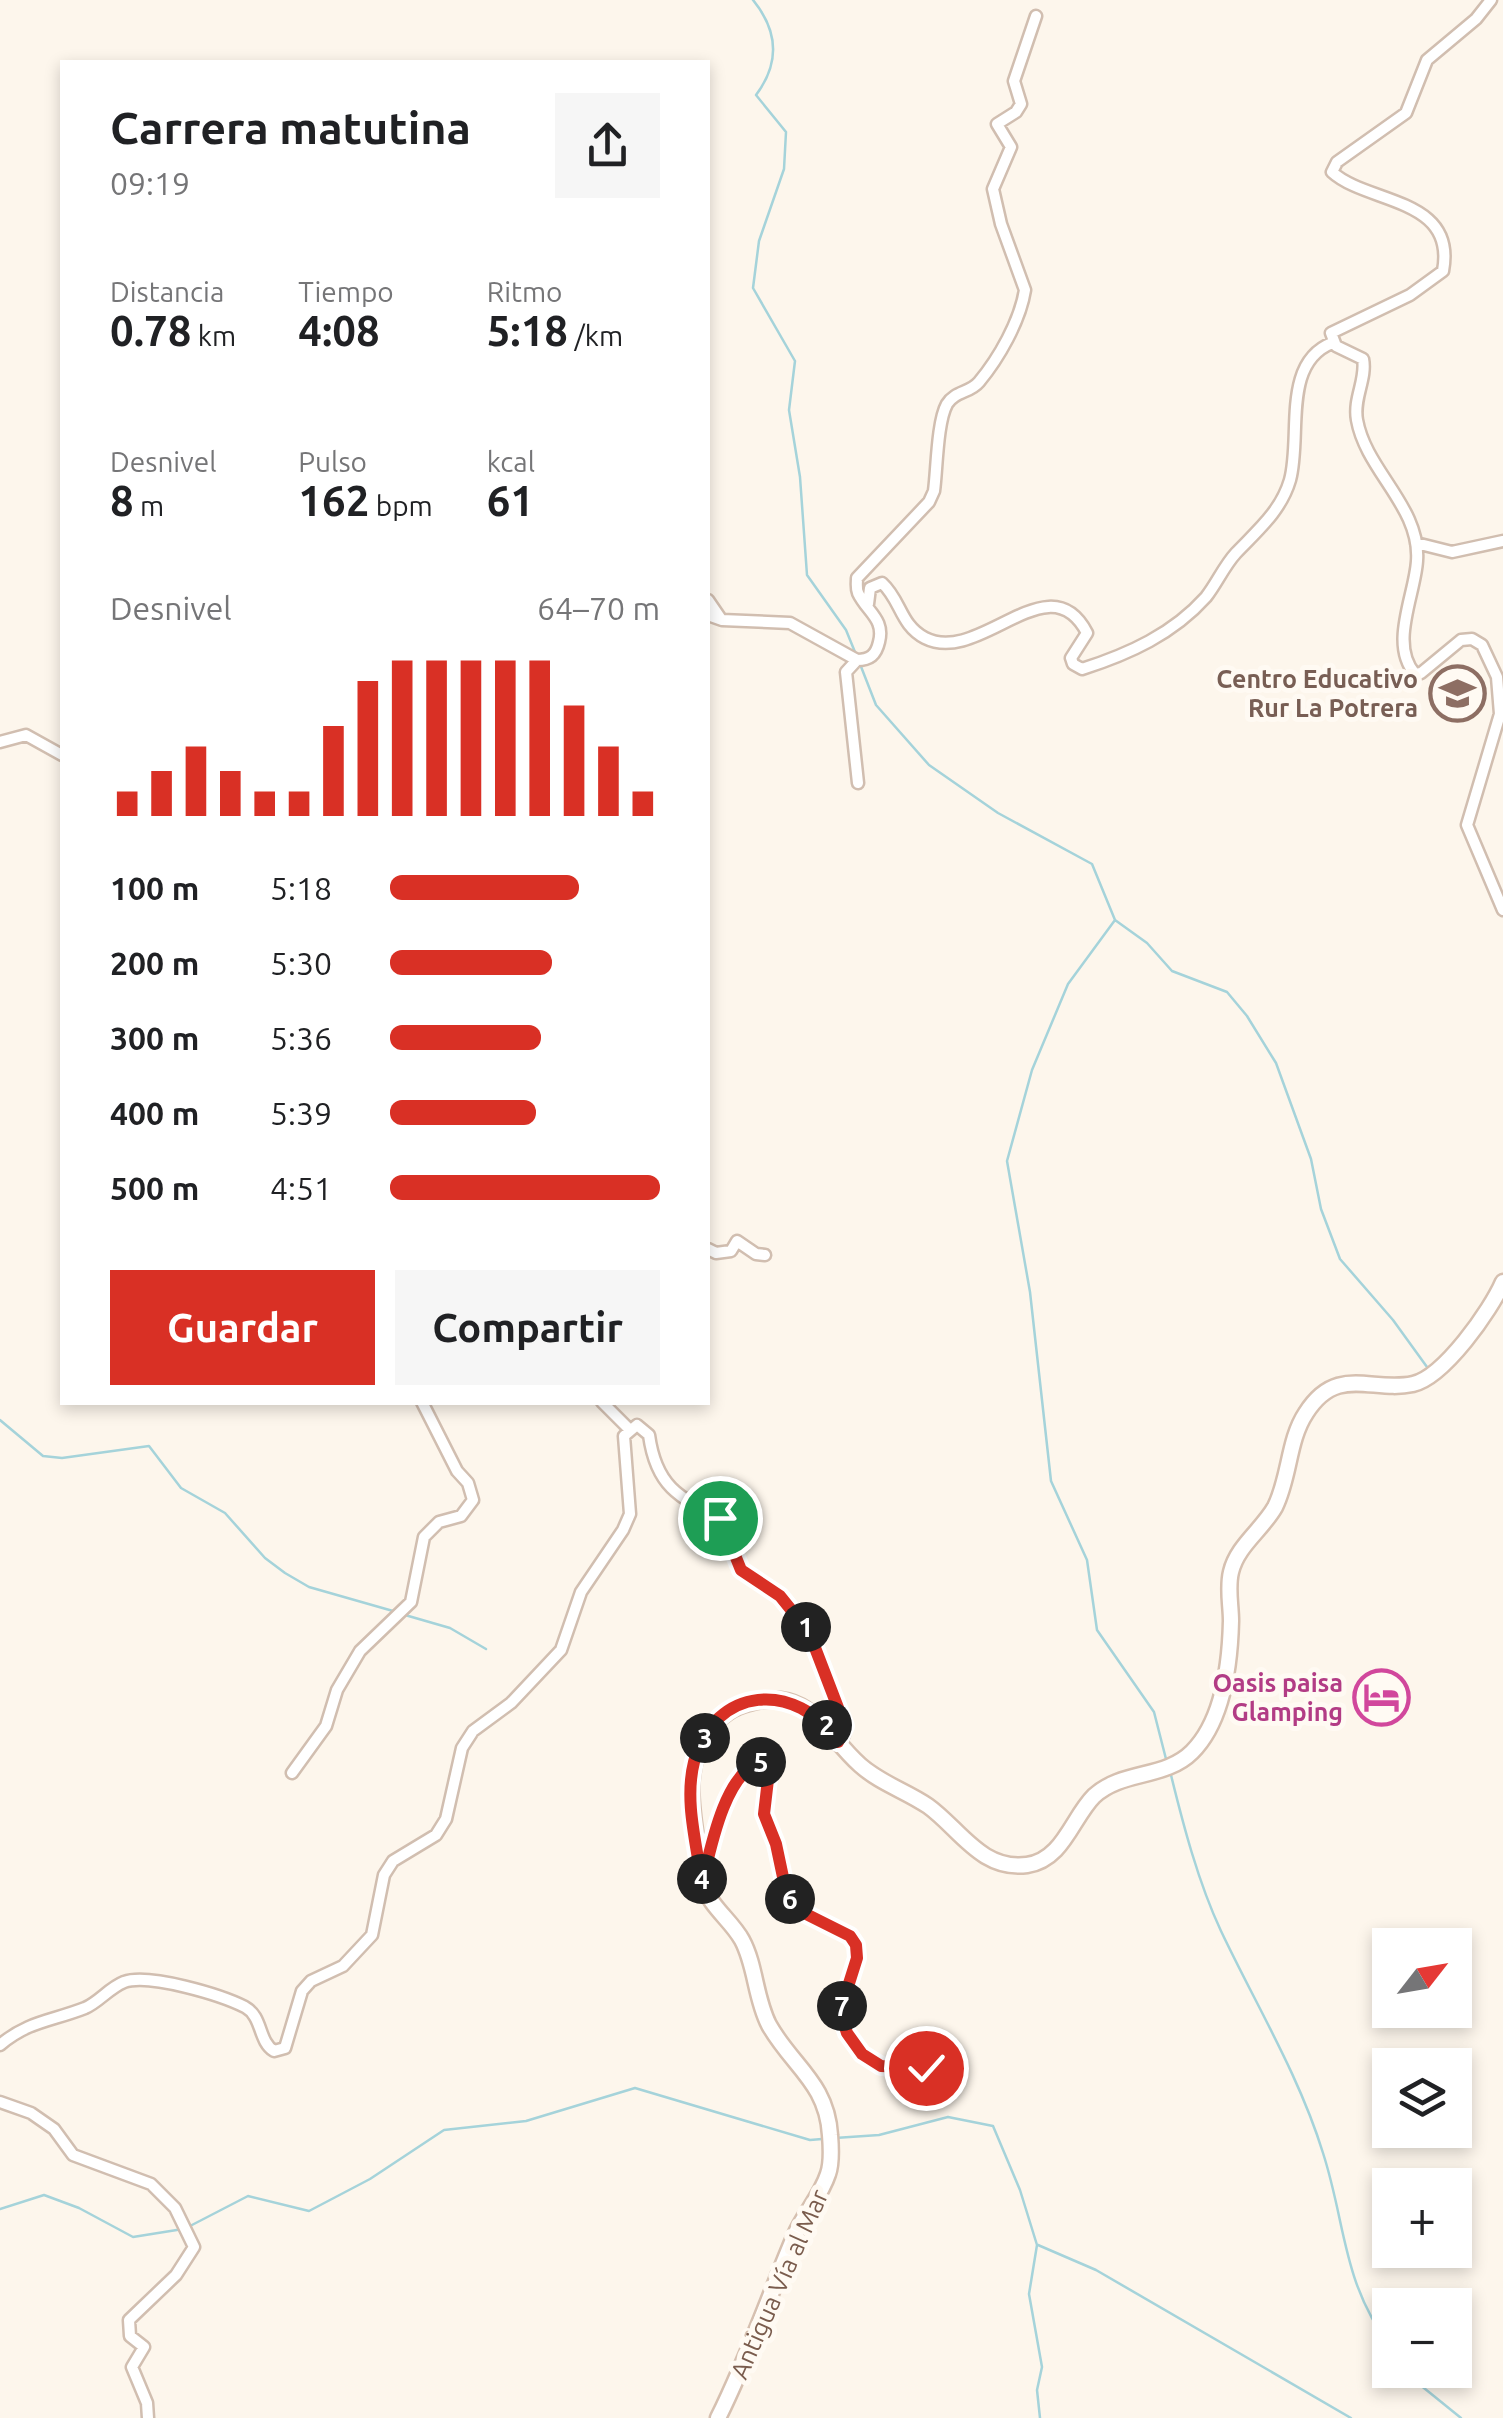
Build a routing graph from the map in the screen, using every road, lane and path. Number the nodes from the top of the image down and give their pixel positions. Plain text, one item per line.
1 (1492, 0) edge
2 (1036, 16) dead end
3 (1332, 343) junction
4 (1503, 541) edge
5 (1416, 543) junction
6 (710, 603) edge
7 (868, 605) junction
8 (710, 616) edge
9 (722, 620) junction
10 (863, 660) junction
11 (0, 742) edge
12 (60, 754) edge
13 (858, 784) dead end
14 (1503, 910) edge
15 (710, 1250) edge
16 (765, 1255) dead end
17 (1503, 1282) edge
18 (424, 1405) edge
19 (605, 1405) edge
20 (628, 1429) junction
21 (838, 1742) junction
22 (292, 1773) dead end
23 (702, 1884) junction
24 (0, 2045) edge
25 (926, 2068) dead end
26 (0, 2102) edge
27 (148, 2418) edge
28 (718, 2418) edge

1 - 3 street
2 - 7 street
3 - 5 street
3 - 7 street
4 - 5 street
5 - 14 street
6 - 9 street
7 - 10 street
8 - 9 street
9 - 10 street
10 - 13 street
11 - 12 street
15 - 16 street
17 - 21 main road, Antigua Vía al Mar
18 - 22 street
19 - 20 street
20 - 21 street
20 - 24 street
21 - 23 main road, Antigua Vía al Mar
23 - 25 street
23 - 28 main road, Antigua Vía al Mar
26 - 27 street

